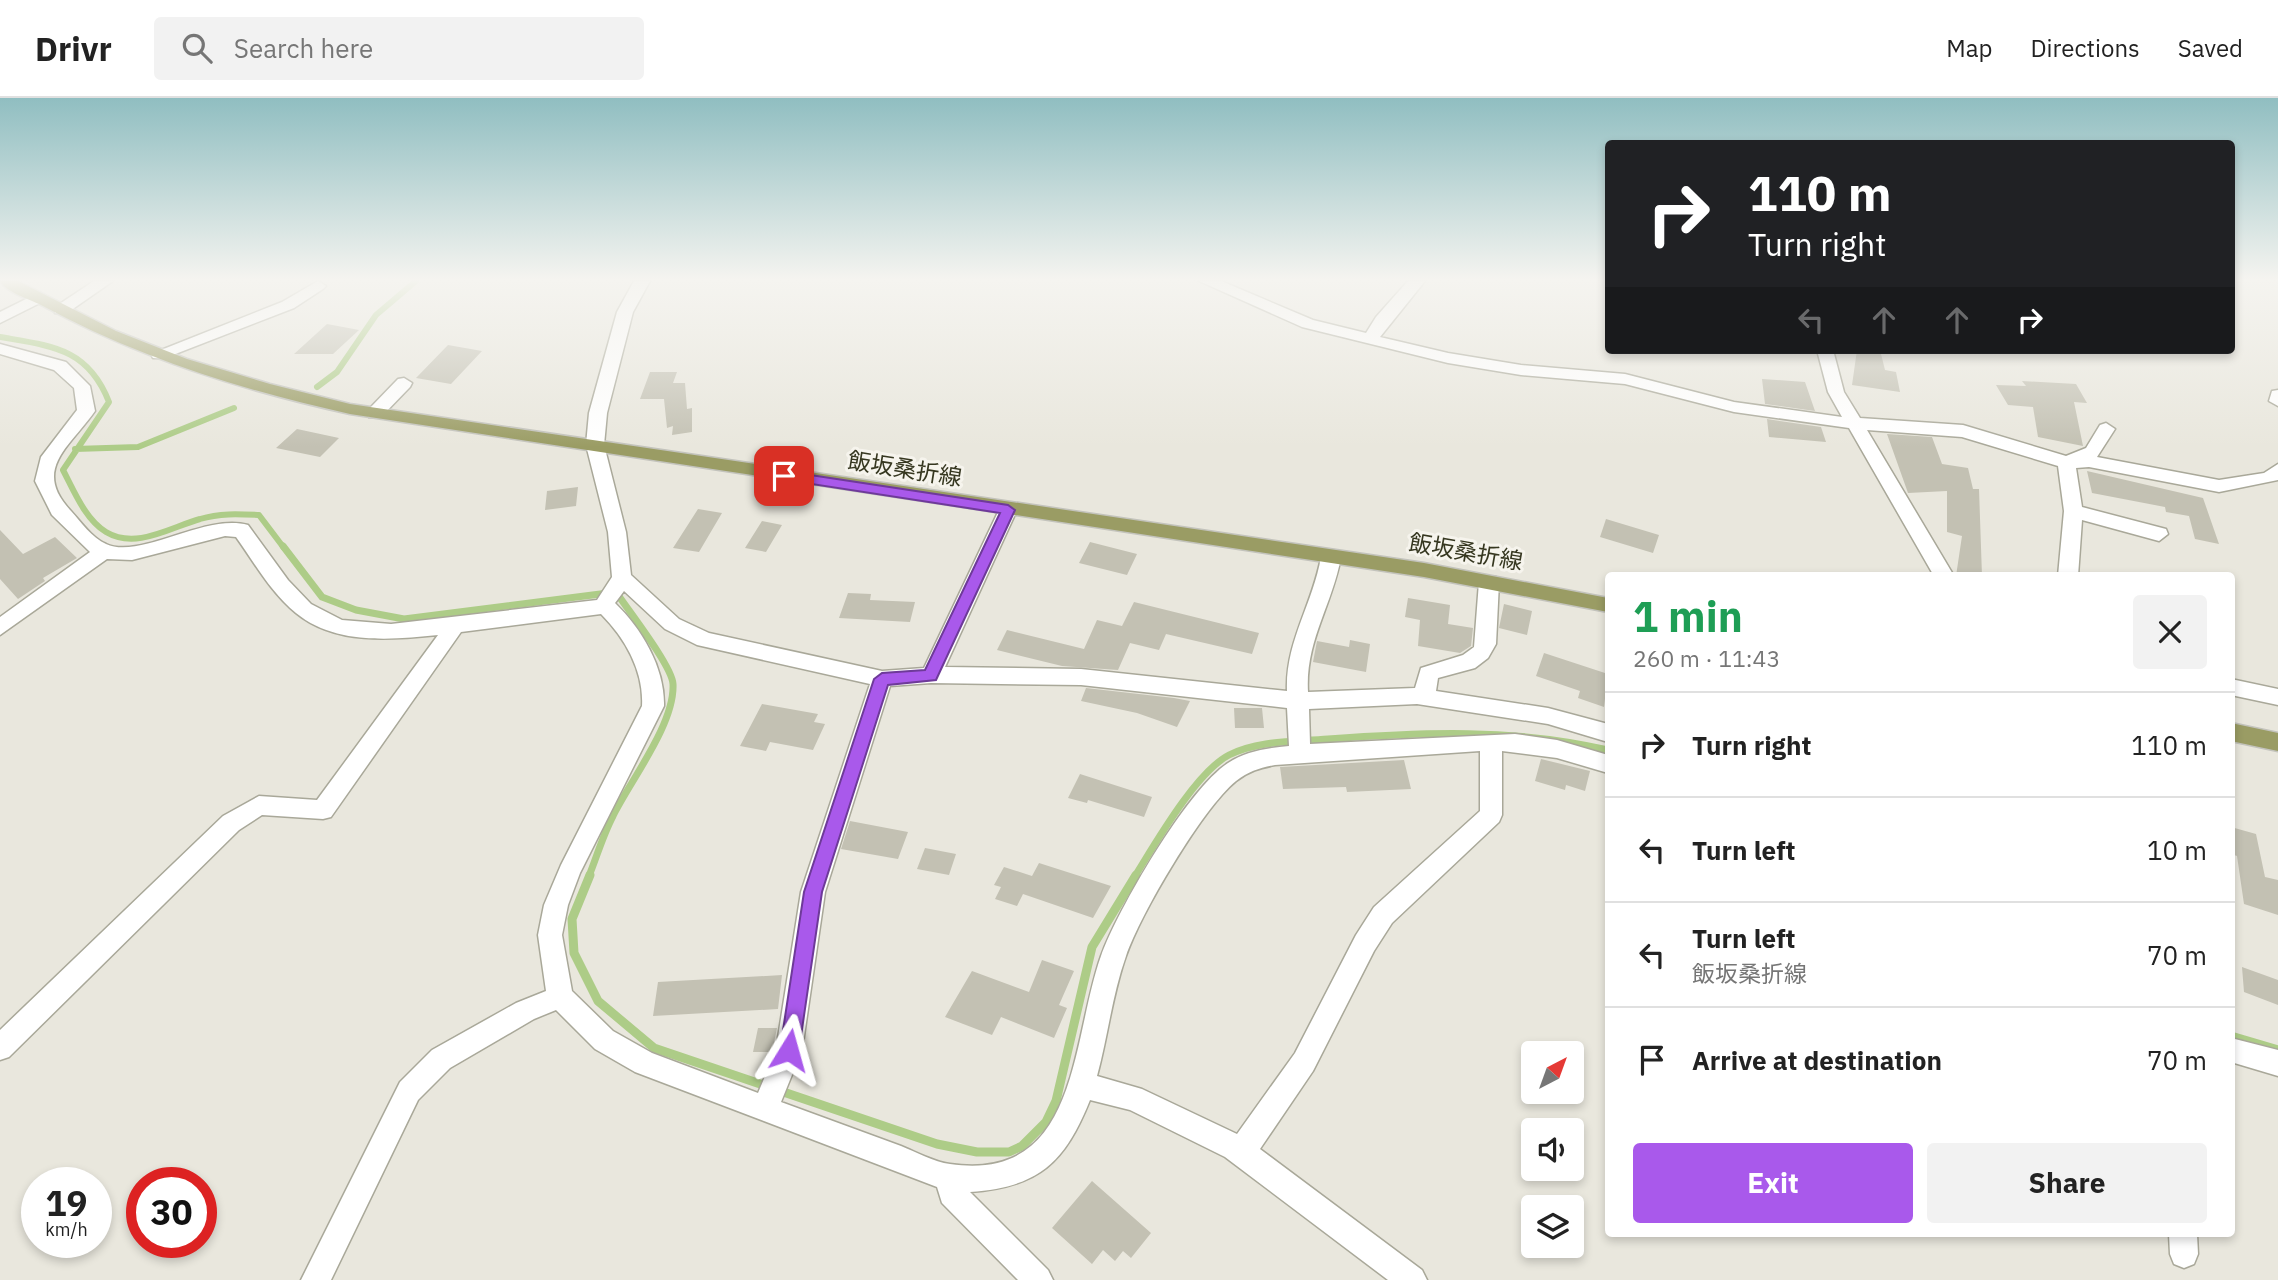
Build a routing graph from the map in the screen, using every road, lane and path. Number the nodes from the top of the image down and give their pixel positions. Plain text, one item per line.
1 (120, 336) edge
2 (206, 336) edge
3 (619, 336) edge
4 (1355, 336) edge
5 (1372, 336) edge
6 (1370, 340) junction
7 (0, 349) edge
8 (159, 354) junction
9 (1826, 354) edge
10 (404, 383) dead end
11 (2278, 395) edge
12 (2278, 401) edge
13 (375, 413) junction
14 (1931, 414) dead end
15 (1856, 425) junction
16 (2106, 429) dead end
17 (595, 445) junction
18 (2066, 462) junction
19 (2278, 470) edge
20 (1008, 510) junction
21 (2073, 511) junction
22 (2159, 534) dead end
23 (105, 551) junction
24 (1331, 556) junction
25 (1942, 572) edge
26 (2068, 572) edge
27 (1489, 582) junction
28 (613, 593) junction
29 (1605, 604) edge
30 (455, 626) junction
31 (0, 627) edge
32 (931, 675) junction
33 (882, 679) junction
34 (2235, 688) edge
35 (1424, 697) junction
36 (2278, 697) edge
37 (1300, 701) junction
38 (1605, 732) edge
39 (2235, 733) edge
40 (2278, 742) edge
41 (1300, 744) junction
42 (1491, 744) junction
43 (1605, 763) edge
44 (560, 997) junction
45 (0, 1048) edge
46 (2235, 1051) edge
47 (2278, 1063) edge
48 (1080, 1084) junction
49 (773, 1091) junction
50 (1241, 1152) junction
51 (949, 1178) junction
52 (316, 1280) edge
53 (1038, 1280) edge
54 (1412, 1280) edge

1 - 8 main road, 飯坂桑折線
2 - 8 street
3 - 17 street
4 - 6 street
5 - 6 street
6 - 15 street
7 - 23 street
8 - 13 main road, 飯坂桑折線
9 - 15 street
10 - 13 street
11 - 12 street
13 - 17 main road, 飯坂桑折線
14 - 18 street
15 - 18 street
15 - 25 street
16 - 18 street
17 - 20 main road, 飯坂桑折線
17 - 28 street
18 - 19 street
18 - 21 street
20 - 24 main road, 飯坂桑折線
20 - 32 street
21 - 22 street
21 - 26 street
23 - 30 street
23 - 31 street
24 - 27 main road, 飯坂桑折線
24 - 37 street
27 - 29 main road, 飯坂桑折線
27 - 35 street
28 - 30 street
28 - 33 street
28 - 44 street
30 - 45 street
32 - 33 street
32 - 37 street
33 - 49 street
34 - 36 street
35 - 37 street
35 - 38 street
37 - 41 street
39 - 40 main road
41 - 42 street
41 - 48 street
42 - 43 street
42 - 50 street
44 - 49 street
44 - 52 street
46 - 47 street
48 - 50 street
48 - 51 street
49 - 51 street
50 - 54 street
51 - 53 street

